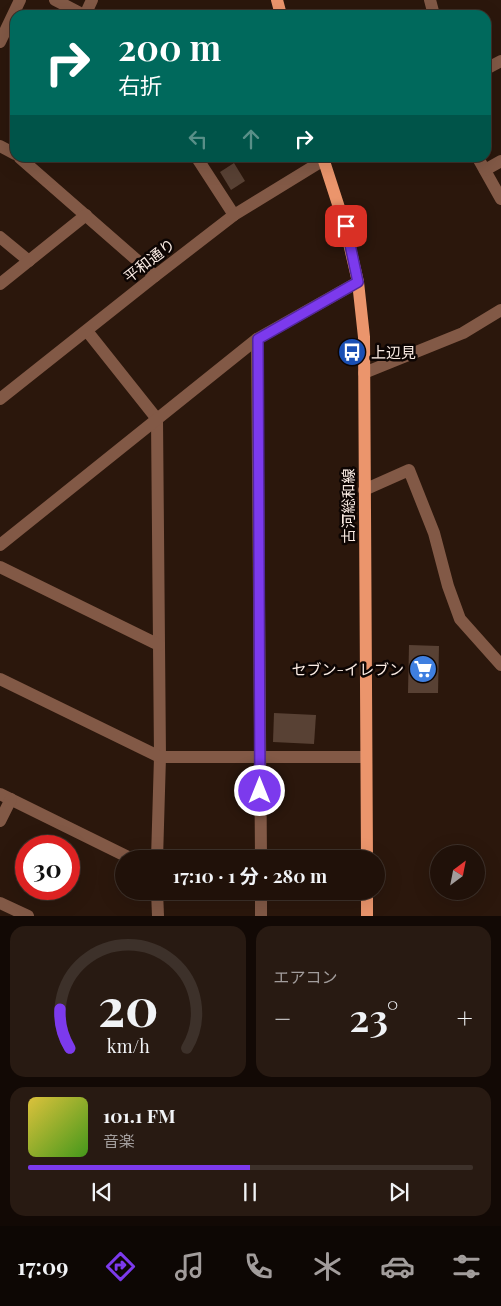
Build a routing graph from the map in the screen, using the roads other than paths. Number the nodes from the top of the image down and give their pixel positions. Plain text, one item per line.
1 (55, 0) edge
2 (75, 10) edge
3 (10, 21) edge
4 (0, 42) edge
5 (501, 161) edge
6 (25, 162) edge
7 (200, 162) edge
8 (318, 162) edge
9 (325, 162) edge
10 (480, 162) edge
11 (485, 170) junction
12 (501, 199) edge
13 (86, 215) junction
14 (234, 215) junction
15 (0, 237) edge
16 (29, 261) junction
17 (155, 276) junction
18 (358, 282) junction
19 (0, 284) edge
20 (501, 310) edge
21 (87, 331) junction
22 (258, 339) junction
23 (364, 372) junction
24 (0, 399) edge
25 (157, 419) junction
26 (364, 490) junction
27 (0, 545) edge
28 (0, 567) edge
29 (159, 645) junction
30 (501, 666) edge
31 (0, 679) edge
32 (160, 756) junction
33 (260, 756) junction
34 (366, 757) junction
35 (5, 796) edge
36 (0, 821) edge
37 (158, 850) edge
38 (261, 850) edge
39 (367, 850) edge
40 (115, 851) edge
41 (157, 900) edge
42 (261, 900) edge
43 (367, 900) edge
44 (0, 903) edge
45 (28, 916) edge
46 (158, 916) edge
47 (261, 916) edge
48 (367, 916) edge

1 - 2 street
3 - 4 street
5 - 11 street
6 - 13 street
7 - 14 street
8 - 14 street, 平和通り
9 - 18 main road, 古河総和線
10 - 11 street
11 - 12 street
13 - 16 street
13 - 17 street
14 - 17 street, 平和通り
15 - 16 street
16 - 19 street
17 - 21 street, 平和通り
18 - 22 street
18 - 23 main road, 古河総和線
20 - 23 street
21 - 24 street, 平和通り
21 - 25 street
22 - 25 street
22 - 33 street
23 - 26 main road, 古河総和線
25 - 27 street
25 - 29 street
26 - 30 street
26 - 34 main road, 古河総和線
28 - 29 street
29 - 32 street
31 - 32 street
32 - 33 street
32 - 37 street
33 - 34 street
33 - 38 street
34 - 39 main road, 古河総和線
35 - 36 street
35 - 40 street
41 - 46 street
42 - 47 street
43 - 48 main road
44 - 45 street

